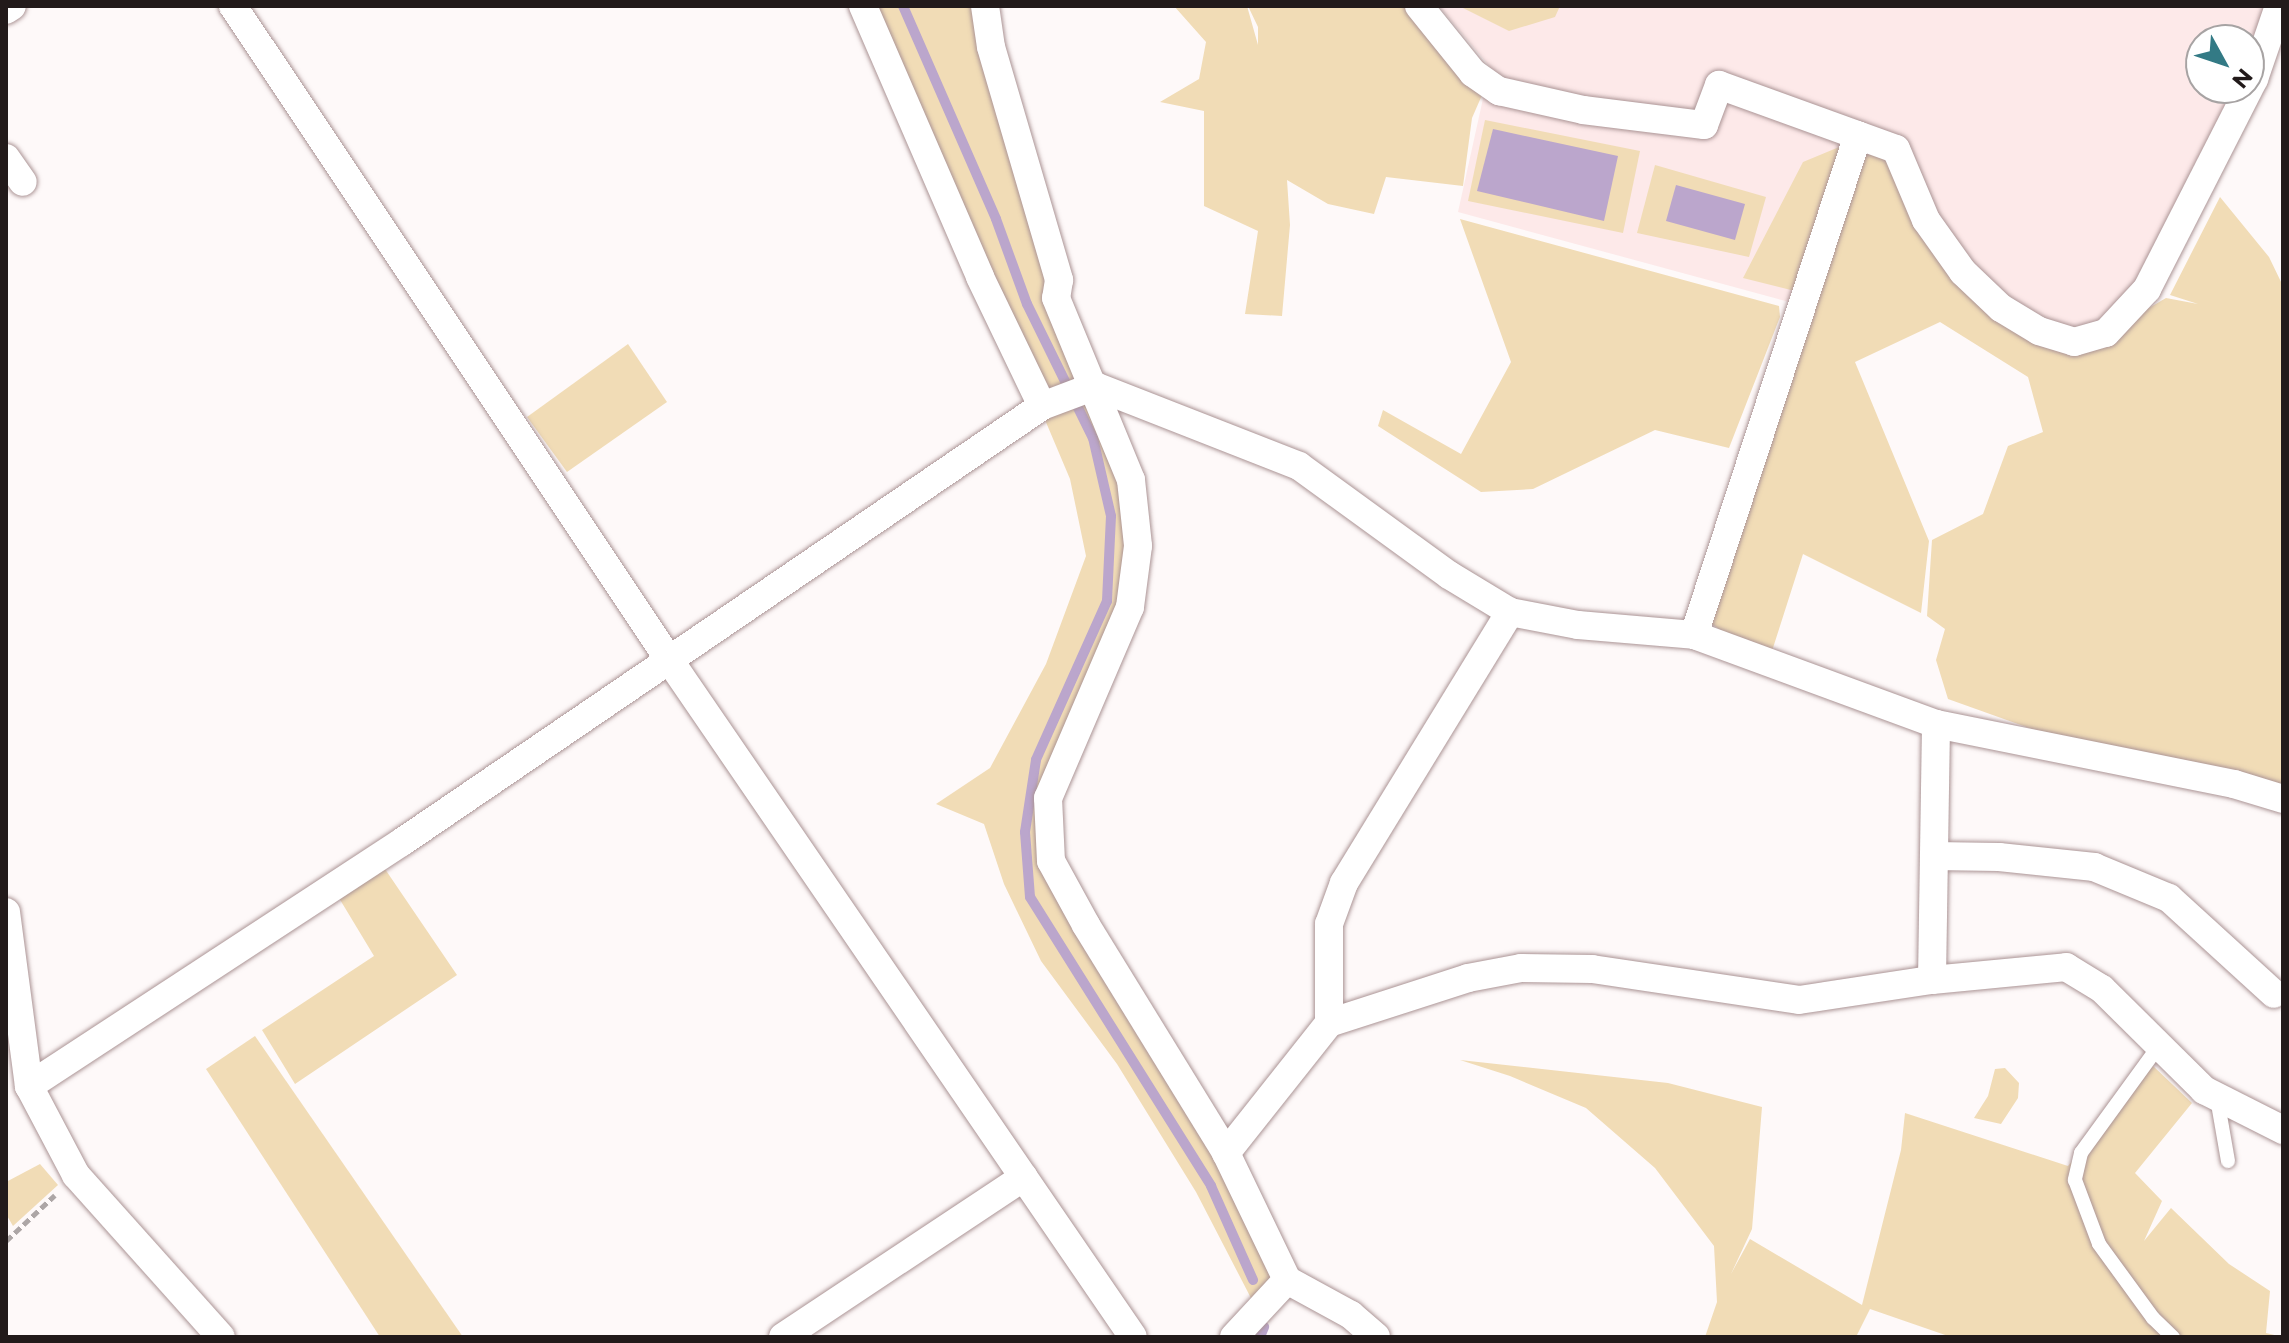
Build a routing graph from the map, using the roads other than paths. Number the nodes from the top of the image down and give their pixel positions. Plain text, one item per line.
1 (12, 6) edge
2 (233, 6) edge
3 (863, 6) edge
4 (985, 6) edge
5 (1419, 6) edge
6 (2279, 6) edge
7 (6, 10) edge
8 (1858, 135) junction
9 (6, 158) edge
10 (23, 182) dead end
11 (1090, 387) junction
12 (1042, 406) junction
13 (1510, 612) junction
14 (1694, 635) junction
15 (670, 661) junction
16 (1936, 724) junction
17 (2283, 799) edge
18 (1934, 856) junction
19 (6, 912) edge
20 (1932, 980) junction
21 (2274, 994) dead end
22 (1329, 1023) junction
23 (2158, 1047) junction
24 (29, 1086) junction
25 (2217, 1097) junction
26 (2283, 1130) edge
27 (1226, 1153) junction
28 (2228, 1161) dead end
29 (1024, 1177) junction
30 (1287, 1280) junction
31 (221, 1337) edge
32 (783, 1337) edge
33 (1133, 1337) edge
34 (1234, 1337) edge
35 (1376, 1337) edge
36 (2173, 1337) edge

1 - 7 street
2 - 15 street
3 - 12 street
4 - 11 street
5 - 8 street
6 - 8 street
8 - 14 street
9 - 10 street
11 - 12 street
11 - 13 street
11 - 27 street
12 - 15 street
13 - 14 street
13 - 22 street
14 - 16 street
15 - 24 street
15 - 29 street
16 - 17 street
16 - 18 street
18 - 20 street
18 - 21 street
19 - 24 street
20 - 22 street
20 - 23 street
22 - 27 street
23 - 25 street
23 - 36 lane
24 - 31 street
25 - 26 street
25 - 28 lane
27 - 30 street
29 - 32 street
29 - 33 street
30 - 34 street
30 - 35 street

